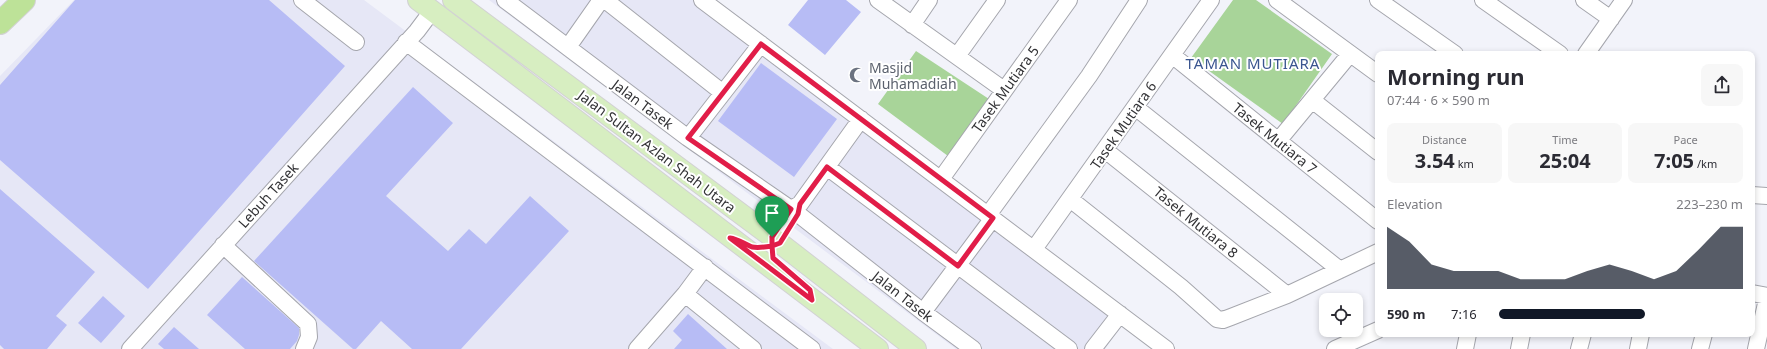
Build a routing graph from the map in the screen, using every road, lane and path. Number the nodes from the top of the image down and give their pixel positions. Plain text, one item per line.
1 (302, 0) edge
2 (453, 0) edge
3 (505, 0) edge
4 (601, 0) edge
5 (604, 0) edge
6 (702, 0) edge
7 (878, 0) edge
8 (929, 0) edge
9 (997, 0) edge
10 (1069, 0) edge
11 (1139, 0) edge
12 (1211, 0) edge
13 (1277, 0) edge
14 (1378, 0) edge
15 (1483, 0) edge
16 (1584, 0) edge
17 (1624, 0) edge
18 (23, 1) edge
19 (425, 5) edge
20 (0, 16) edge
21 (1611, 19) junction
22 (0, 23) edge
23 (912, 25) junction
24 (356, 42) dead end
25 (406, 42) junction
26 (761, 44) junction
27 (568, 47) junction
28 (1451, 51) edge
29 (1556, 51) edge
30 (1588, 51) edge
31 (1350, 54) junction
32 (1172, 55) junction
33 (957, 56) junction
34 (1375, 72) edge
35 (1004, 90) junction
36 (723, 93) junction
37 (1312, 100) junction
38 (1135, 107) junction
39 (861, 119) junction
40 (688, 138) junction
41 (1278, 140) junction
42 (1105, 150) junction
43 (1375, 150) edge
44 (827, 167) junction
45 (941, 179) junction
46 (1755, 195) edge
47 (1767, 196) edge
48 (1070, 199) junction
49 (796, 209) junction
50 (990, 216) junction
51 (1375, 219) edge
52 (730, 238) junction
53 (775, 242) junction
54 (223, 245) junction
55 (1034, 249) junction
56 (1375, 253) edge
57 (958, 266) junction
58 (705, 267) junction
59 (1340, 270) junction
60 (685, 294) junction
61 (1755, 294) edge
62 (1286, 295) junction
63 (1767, 297) edge
64 (812, 300) junction
65 (923, 312) junction
66 (1120, 314) junction
67 (1375, 331) edge
68 (1467, 337) edge
69 (1521, 337) edge
70 (1582, 337) edge
71 (1640, 337) edge
72 (1703, 337) edge
73 (130, 349) edge
74 (304, 349) edge
75 (637, 349) edge
76 (753, 349) edge
77 (812, 349) edge
78 (878, 349) edge
79 (916, 349) edge
80 (974, 349) edge
81 (1069, 349) edge
82 (1093, 349) edge
83 (1166, 349) edge
84 (1335, 349) edge
85 (1465, 349) edge
86 (1519, 349) edge
87 (1579, 349) edge
88 (1638, 349) edge
89 (1700, 349) edge
90 (1756, 349) edge

1 - 24 street
2 - 53 main road, Jalan Sultan Azlan Shah Utara
3 - 27 street, Jalan Tasek
4 - 27 street
5 - 36 street
6 - 26 street
7 - 23 street
8 - 23 street
9 - 33 street
10 - 35 street, Tasek Mutiara 5
11 - 50 street
12 - 32 street, Tasek Mutiara 6
13 - 31 street
14 - 28 street
15 - 29 street
16 - 21 street
17 - 21 street
18 - 20 highway
18 - 22 highway
19 - 25 street, Lebuh Tasek
19 - 52 main road, Jalan Sultan Azlan Shah Utara
21 - 30 street
23 - 33 street
25 - 54 street, Lebuh Tasek
25 - 58 street
26 - 36 street
26 - 39 street
27 - 40 street, Jalan Tasek
31 - 34 street
31 - 37 street
32 - 38 street, Tasek Mutiara 6
32 - 41 street, Tasek Mutiara 7
33 - 35 street
35 - 45 street, Tasek Mutiara 5
36 - 40 street
37 - 41 street
37 - 43 street
38 - 42 street, Tasek Mutiara 6
38 - 59 street
39 - 44 street
39 - 45 street
40 - 49 street, Jalan Tasek
41 - 51 street, Tasek Mutiara 7
42 - 48 street, Tasek Mutiara 6
42 - 62 street, Tasek Mutiara 8
44 - 49 street
44 - 57 street
45 - 50 street
46 - 47 street
48 - 55 street, Tasek Mutiara 6
48 - 62 street
49 - 53 street
49 - 65 street, Jalan Tasek
50 - 55 street
50 - 57 street
52 - 53 main road
52 - 64 main road, Jalan Sultan Azlan Shah Utara
53 - 64 main road
53 - 79 main road, Jalan Sultan Azlan Shah Utara
54 - 73 street, Lebuh Tasek
54 - 74 street
55 - 66 street
56 - 59 street
57 - 65 street
57 - 81 street
58 - 60 street
58 - 77 street
59 - 62 street
60 - 75 street
60 - 76 street
61 - 63 street
63 - 90 street
64 - 78 main road, Jalan Sultan Azlan Shah Utara
65 - 80 street, Jalan Tasek
66 - 82 street
66 - 83 street
67 - 84 street
68 - 85 street
69 - 86 street
70 - 87 street
71 - 88 street
72 - 89 street

